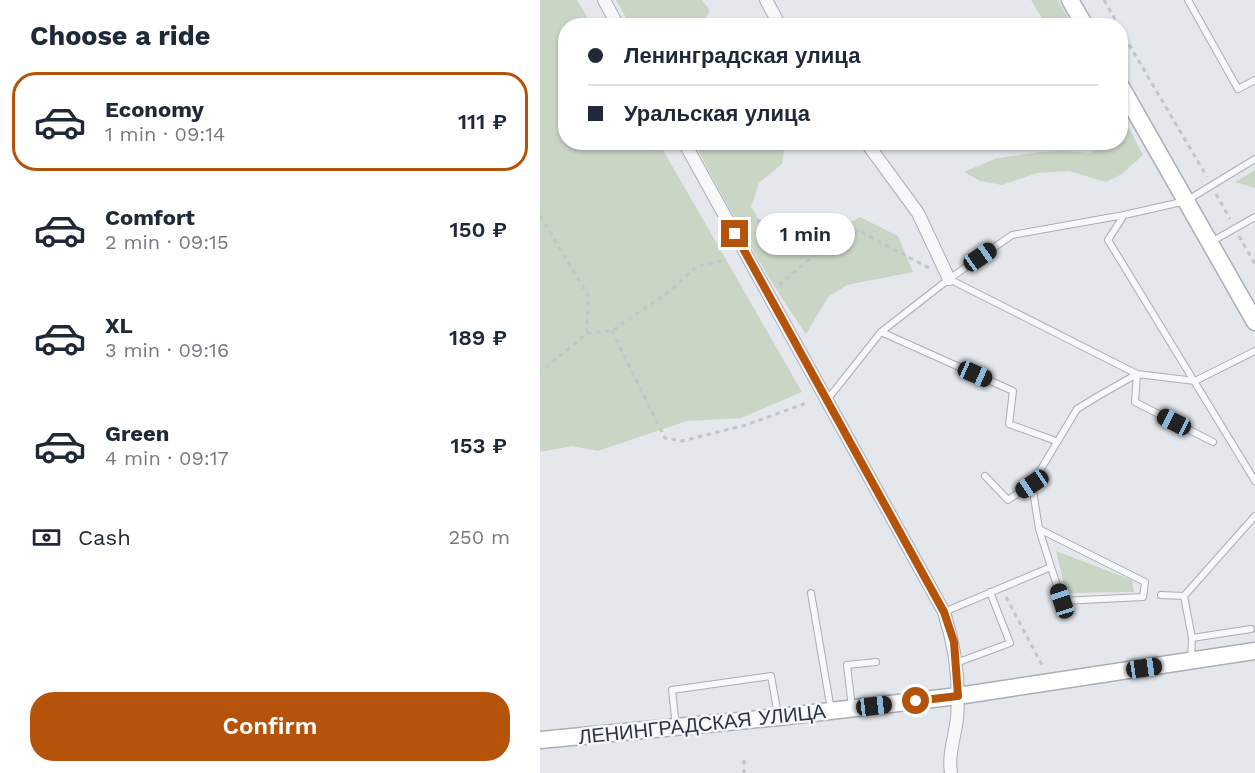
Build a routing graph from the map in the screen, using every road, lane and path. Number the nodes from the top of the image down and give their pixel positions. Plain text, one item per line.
1 (604, 0) edge
2 (766, 0) edge
3 (1070, 0) edge
4 (1104, 0) edge
5 (1188, 0) edge
6 (614, 18) edge
7 (776, 18) edge
8 (1080, 18) edge
9 (1115, 18) edge
10 (1128, 41) edge
11 (1255, 80) edge
12 (1128, 99) edge
13 (688, 150) edge
14 (872, 150) edge
15 (1255, 159) edge
16 (1211, 184) junction
17 (1186, 201) junction
18 (724, 214) junction
19 (1124, 215) junction
20 (540, 216) edge
21 (1255, 217) edge
22 (861, 232) junction
23 (1210, 243) junction
24 (725, 260) dead end
25 (949, 279) junction
26 (768, 294) junction
27 (1255, 322) edge
28 (612, 331) junction
29 (881, 332) junction
30 (587, 333) junction
31 (1255, 351) edge
32 (540, 369) edge
33 (1137, 374) junction
34 (1195, 381) junction
35 (827, 400) junction
36 (809, 402) dead end
37 (1056, 441) junction
38 (1212, 442) dead end
39 (985, 476) dead end
40 (1255, 481) edge
41 (1032, 484) junction
42 (1255, 516) edge
43 (1039, 529) junction
44 (1051, 567) junction
45 (1001, 587) junction
46 (990, 592) junction
47 (811, 593) dead end
48 (1161, 595) dead end
49 (1184, 596) junction
50 (944, 612) junction
51 (1251, 629) dead end
52 (1192, 638) junction
53 (1255, 651) edge
54 (1191, 660) junction
55 (876, 662) dead end
56 (956, 663) junction
57 (1054, 666) dead end
58 (958, 696) junction
59 (853, 708) junction
60 (831, 711) junction
61 (778, 717) junction
62 (676, 727) junction
63 (540, 740) edge
64 (744, 760) dead end
65 (744, 773) edge
66 (951, 773) edge

1 - 6 street
2 - 7 street
3 - 8 main road
4 - 9 path
5 - 11 lane
10 - 16 path
12 - 17 main road
13 - 18 street
14 - 25 street
15 - 16 lane
16 - 17 lane
17 - 19 lane
17 - 23 main road
18 - 22 path
18 - 26 street
19 - 25 lane
19 - 34 lane
20 - 30 path
21 - 23 lane
22 - 25 path
22 - 26 path
23 - 27 main road
24 - 28 path
25 - 29 lane
25 - 33 lane
26 - 35 street
28 - 30 path
28 - 36 path
29 - 35 lane
29 - 37 lane
30 - 32 path
31 - 34 lane
33 - 34 lane
33 - 37 lane
33 - 38 lane
34 - 40 lane
35 - 50 street
37 - 41 lane
39 - 41 lane
41 - 43 lane
42 - 49 lane
43 - 44 lane
43 - 44 lane
44 - 45 lane
45 - 46 lane
45 - 57 path
46 - 50 lane
46 - 56 lane
47 - 60 lane
48 - 49 lane
49 - 52 lane
50 - 56 street
51 - 52 lane
52 - 54 lane
53 - 54 main road, ЛЕНИНГРАДСКАЯ УЛИЦА
54 - 58 main road, ЛЕНИНГРАДСКАЯ УЛИЦА
55 - 59 lane
56 - 58 street
58 - 59 main road, ЛЕНИНГРАДСКАЯ УЛИЦА
58 - 66 street
59 - 60 main road, ЛЕНИНГРАДСКАЯ УЛИЦА
60 - 61 main road, ЛЕНИНГРАДСКАЯ УЛИЦА
61 - 62 main road, ЛЕНИНГРАДСКАЯ УЛИЦА
61 - 62 lane
62 - 63 main road, ЛЕНИНГРАДСКАЯ УЛИЦА
64 - 65 path

